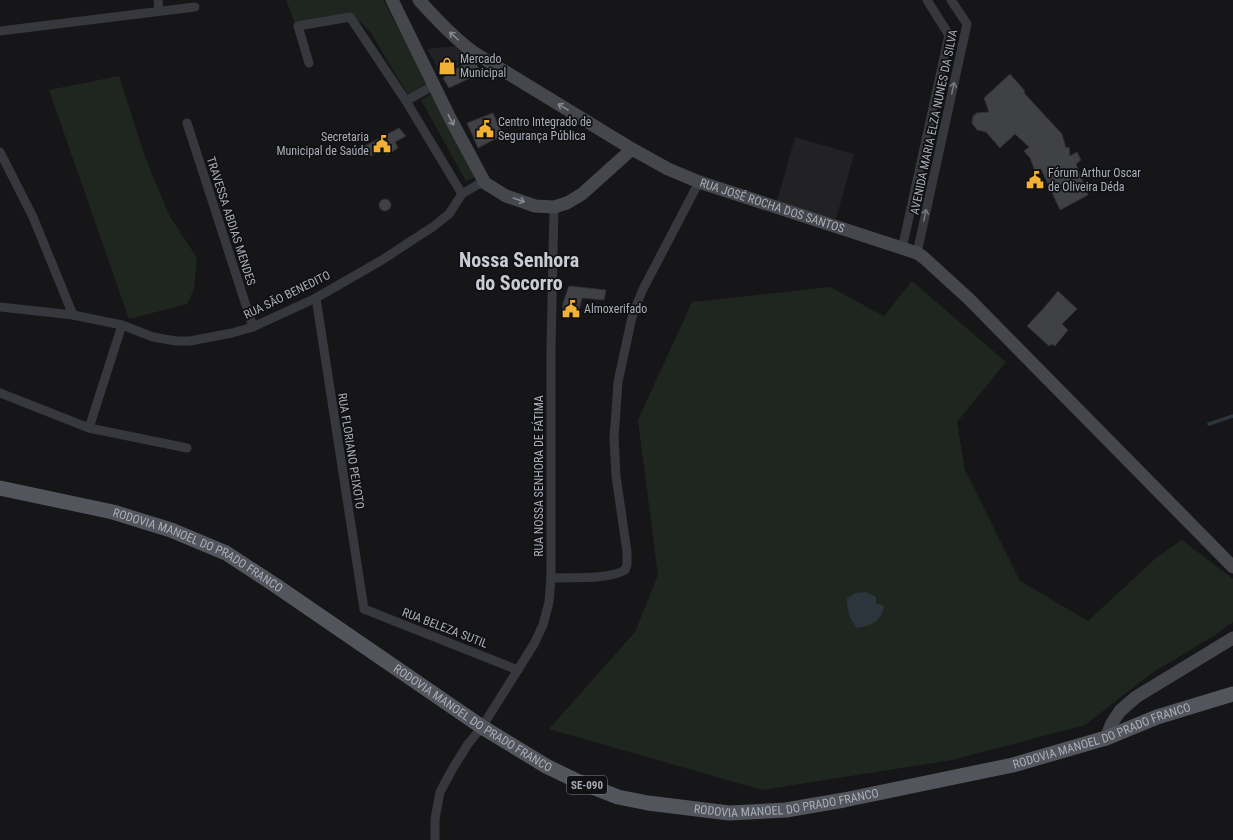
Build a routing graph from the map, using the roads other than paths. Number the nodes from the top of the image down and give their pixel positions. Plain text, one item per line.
1 (158, 0) edge
2 (392, 0) edge
3 (419, 0) edge
4 (927, 0) edge
5 (951, 0) edge
6 (195, 7) dead end
7 (159, 11) junction
8 (0, 31) edge
9 (309, 63) dead end
10 (434, 86) junction
11 (406, 101) junction
12 (187, 123) dead end
13 (632, 149) junction
14 (0, 152) edge
15 (699, 182) junction
16 (485, 183) junction
17 (462, 194) junction
18 (554, 207) junction
19 (902, 249) junction
20 (917, 253) junction
21 (316, 298) junction
22 (0, 307) edge
23 (73, 315) junction
24 (122, 325) junction
25 (253, 327) junction
26 (0, 392) edge
27 (89, 428) junction
28 (187, 448) dead end
29 (0, 488) edge
30 (1233, 567) edge
31 (551, 578) junction
32 (364, 609) joint
33 (1233, 638) edge
34 (518, 670) junction
35 (1233, 694) edge
36 (482, 727) junction
37 (1106, 738) junction
38 (435, 840) edge

1 - 7 street
2 - 10 street
13 -> 3 street, RUA JOSÉ ROCHA DOS SANTOS
4 - 19 street, AVENIDA MARIA ELZA NUNES DA SILVA
20 -> 5 street, AVENIDA MARIA ELZA NUNES DA SILVA
6 - 7 street
7 - 8 street
9 - 11 street
10 - 11 street
10 -> 16 street
11 - 17 street
12 - 25 street, TRAVESSA ABDIAS MENDES
13 - 15 street, RUA JOSÉ ROCHA DOS SANTOS
13 - 18 street
14 - 23 street
15 - 19 street, RUA JOSÉ ROCHA DOS SANTOS
15 - 31 street
16 - 17 street, RUA SÃO BENEDITO
16 -> 18 street
17 - 21 street, RUA SÃO BENEDITO
18 - 31 street, RUA NOSSA SENHORA DE FÁTIMA
19 - 20 street, RUA JOSÉ ROCHA DOS SANTOS
20 - 30 street
21 - 25 street, RUA SÃO BENEDITO
21 - 32 street, RUA FLORIANO PEIXOTO
22 - 23 street, RUA SÃO BENEDITO
23 - 24 street, RUA SÃO BENEDITO
24 - 25 street, RUA SÃO BENEDITO
24 - 27 street
26 - 27 street
27 - 28 street
29 - 36 main road, RODOVIA MANOEL DO PRADO FRANCO / SE-090
31 - 34 street, RUA NOSSA SENHORA DE FÁTIMA
32 - 34 street, RUA BELEZA SUTIL
33 - 37 street
34 - 36 street, RUA NOSSA SENHORA DE FÁTIMA
35 - 37 main road, RODOVIA MANOEL DO PRADO FRANCO / SE-090
36 - 37 main road, RODOVIA MANOEL DO PRADO FRANCO / SE-090
36 - 38 street, RUA NOSSA SENHORA DE FÁTIMA

